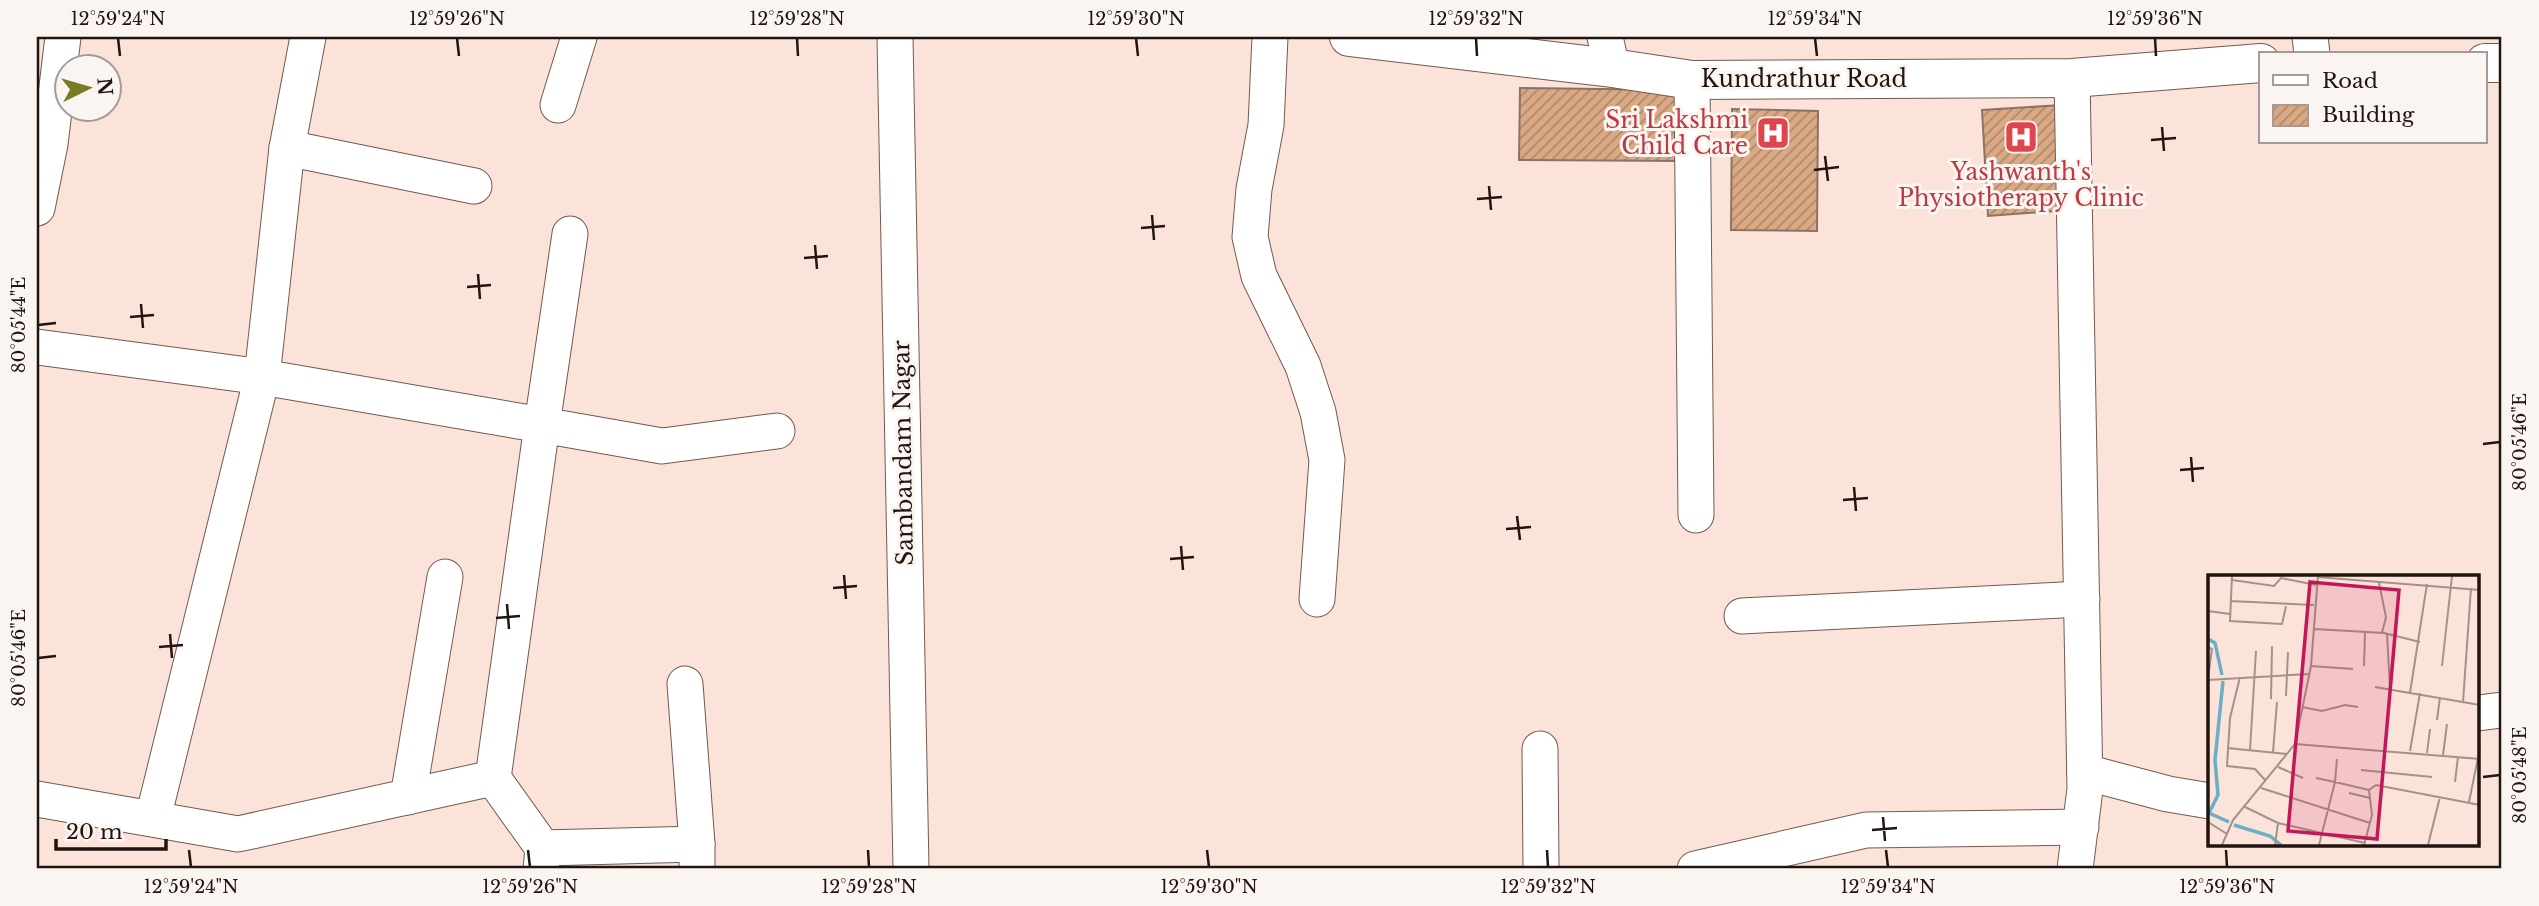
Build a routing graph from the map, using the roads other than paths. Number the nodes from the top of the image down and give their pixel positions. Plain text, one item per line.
1 (63, 37) edge
2 (308, 37) edge
3 (579, 37) edge
4 (895, 37) edge
5 (1270, 37) edge
6 (1349, 37) edge
7 (1609, 52) edge
8 (2259, 63) edge
9 (2072, 78) junction
10 (1692, 80) junction
11 (558, 105) dead end
12 (287, 148) junction
13 (474, 186) dead end
14 (37, 208) edge
15 (569, 234) dead end
16 (37, 347) edge
17 (262, 377) junction
18 (542, 425) junction
19 (777, 431) dead end
20 (1696, 515) dead end
21 (445, 577) dead end
22 (1317, 598) dead end
23 (2082, 599) junction
24 (1742, 617) dead end
25 (685, 684) dead end
26 (2502, 710) edge
27 (2480, 713) edge
28 (1540, 749) dead end
29 (493, 778) junction
30 (2085, 781) junction
31 (408, 797) junction
32 (37, 799) edge
33 (2208, 801) edge
34 (153, 818) junction
35 (2081, 827) junction
36 (697, 857) edge
37 (542, 859) edge
38 (911, 869) edge
39 (1541, 869) edge
40 (1695, 869) edge
41 (2075, 869) edge

1 - 14 street
2 - 12 street
3 - 11 street
4 - 38 street, Sambandam Nagar
5 - 22 street
6 - 7 street, Kundrathur Road
7 - 10 street, Kundrathur Road
8 - 9 street, Kundrathur Road
9 - 10 street, Kundrathur Road
9 - 23 street
10 - 20 street
12 - 13 street
12 - 17 street
15 - 18 street
16 - 17 street
17 - 18 street
17 - 34 street
18 - 19 street
18 - 29 street
21 - 31 street
23 - 24 street
23 - 30 street
25 - 36 street
26 - 27 street
28 - 39 street
29 - 31 street
29 - 37 street
30 - 33 street
30 - 35 street
31 - 34 street
32 - 34 street
35 - 40 street
35 - 41 street
36 - 37 street

